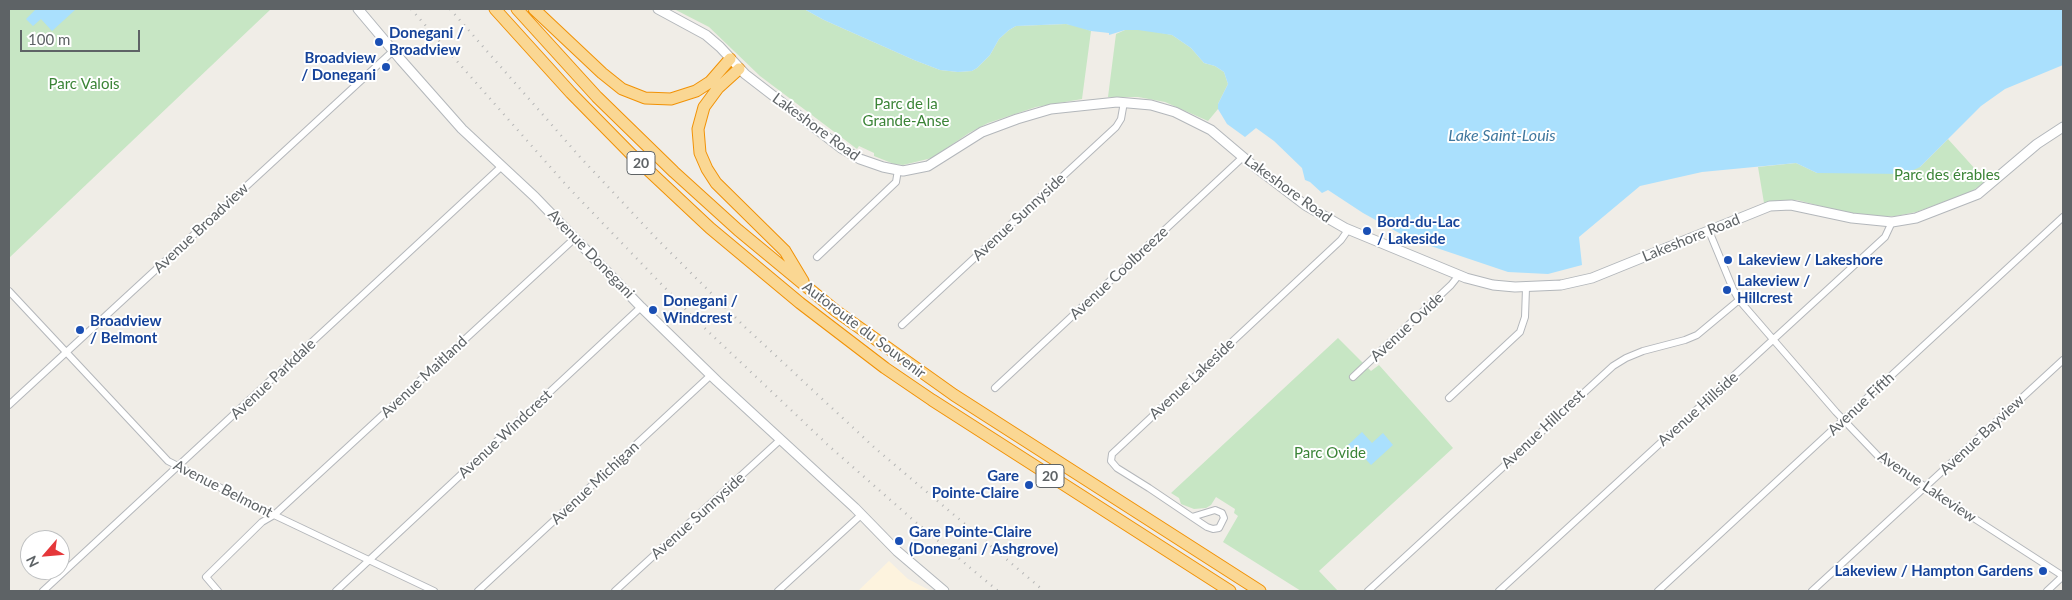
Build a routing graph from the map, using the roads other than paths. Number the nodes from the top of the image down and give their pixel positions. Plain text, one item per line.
1 (358, 9) edge
2 (495, 9) edge
3 (517, 9) edge
4 (534, 9) edge
5 (658, 9) edge
6 (393, 51) junction
7 (730, 59) junction
8 (739, 68) junction
9 (1124, 102) junction
10 (2063, 127) edge
11 (1243, 157) junction
12 (502, 166) junction
13 (898, 170) junction
14 (2063, 218) edge
15 (1892, 222) junction
16 (1348, 230) junction
17 (1709, 231) junction
18 (575, 238) junction
19 (817, 257) dead end
20 (1458, 275) junction
21 (1526, 288) junction
22 (808, 289) junction
23 (9, 291) edge
24 (1740, 300) junction
25 (641, 307) junction
26 (902, 325) dead end
27 (1774, 339) junction
28 (67, 351) junction
29 (2063, 360) edge
30 (711, 374) junction
31 (1354, 376) dead end
32 (995, 388) dead end
33 (1449, 398) dead end
34 (9, 405) edge
35 (1844, 420) junction
36 (780, 440) junction
37 (178, 467) junction
38 (1925, 488) junction
39 (274, 515) junction
40 (861, 515) junction
41 (1192, 517) junction
42 (368, 560) junction
43 (2063, 576) edge
44 (44, 591) edge
45 (218, 591) edge
46 (336, 591) edge
47 (434, 591) edge
48 (478, 591) edge
49 (615, 591) edge
50 (778, 591) edge
51 (944, 591) edge
52 (1230, 591) edge
53 (1260, 591) edge
54 (1368, 591) edge
55 (1499, 591) edge
56 (1658, 591) edge
57 (1812, 591) edge
58 (2047, 591) edge

1 - 6 street, Avenue Donegani
2 - 52 highway, Autoroute du Souvenir / 20
3 - 22 highway, Autoroute du Souvenir / 20
4 - 7 highway
5 - 7 street, Lakeshore Road
6 - 12 street, Avenue Donegani
6 - 28 street, Avenue Broadview
7 - 8 street, Lakeshore Road
8 - 13 street, Lakeshore Road
8 - 22 highway
9 - 11 street, Lakeshore Road
9 - 13 street, Lakeshore Road
9 - 26 street, Avenue Sunnyside
10 - 15 street, Lakeshore Road
11 - 16 street, Lakeshore Road
11 - 32 street, Avenue Coolbreeze
12 - 18 street, Avenue Donegani
12 - 37 street, Avenue Parkdale
13 - 19 street
14 - 35 street, Avenue Fifth
15 - 17 street, Lakeshore Road
15 - 27 street, Avenue Hillside
16 - 20 street, Lakeshore Road
16 - 41 street, Avenue Lakeside
17 - 21 street, Lakeshore Road
17 - 24 street, Avenue Lakeview
18 - 25 street, Avenue Donegani
18 - 39 street, Avenue Maitland
20 - 21 street, Lakeshore Road
20 - 31 street, Avenue Ovide
21 - 33 street
22 - 53 highway, Autoroute du Souvenir / 20
23 - 28 street, Avenue Belmont
24 - 27 street, Avenue Lakeview
24 - 54 street, Avenue Hillcrest
25 - 30 street, Avenue Donegani
25 - 42 street, Avenue Windcrest
27 - 35 street, Avenue Lakeview
27 - 55 street, Avenue Hillside
28 - 34 street, Avenue Broadview
28 - 37 street, Avenue Belmont
29 - 38 street, Avenue Bayview
30 - 36 street, Avenue Donegani
30 - 48 street, Avenue Michigan
35 - 38 street, Avenue Lakeview
35 - 56 street, Avenue Fifth
36 - 40 street, Avenue Donegani
36 - 49 street, Avenue Sunnyside
37 - 39 street, Avenue Belmont
37 - 44 street, Avenue Parkdale
38 - 43 street, Avenue Lakeview
38 - 57 street, Avenue Bayview
39 - 42 street, Avenue Belmont
39 - 45 street, Avenue Maitland
40 - 50 street
40 - 51 street, Avenue Donegani
41 - 41 street, Avenue Lakeside
42 - 46 street, Avenue Windcrest
42 - 47 street, Avenue Belmont
43 - 58 street

